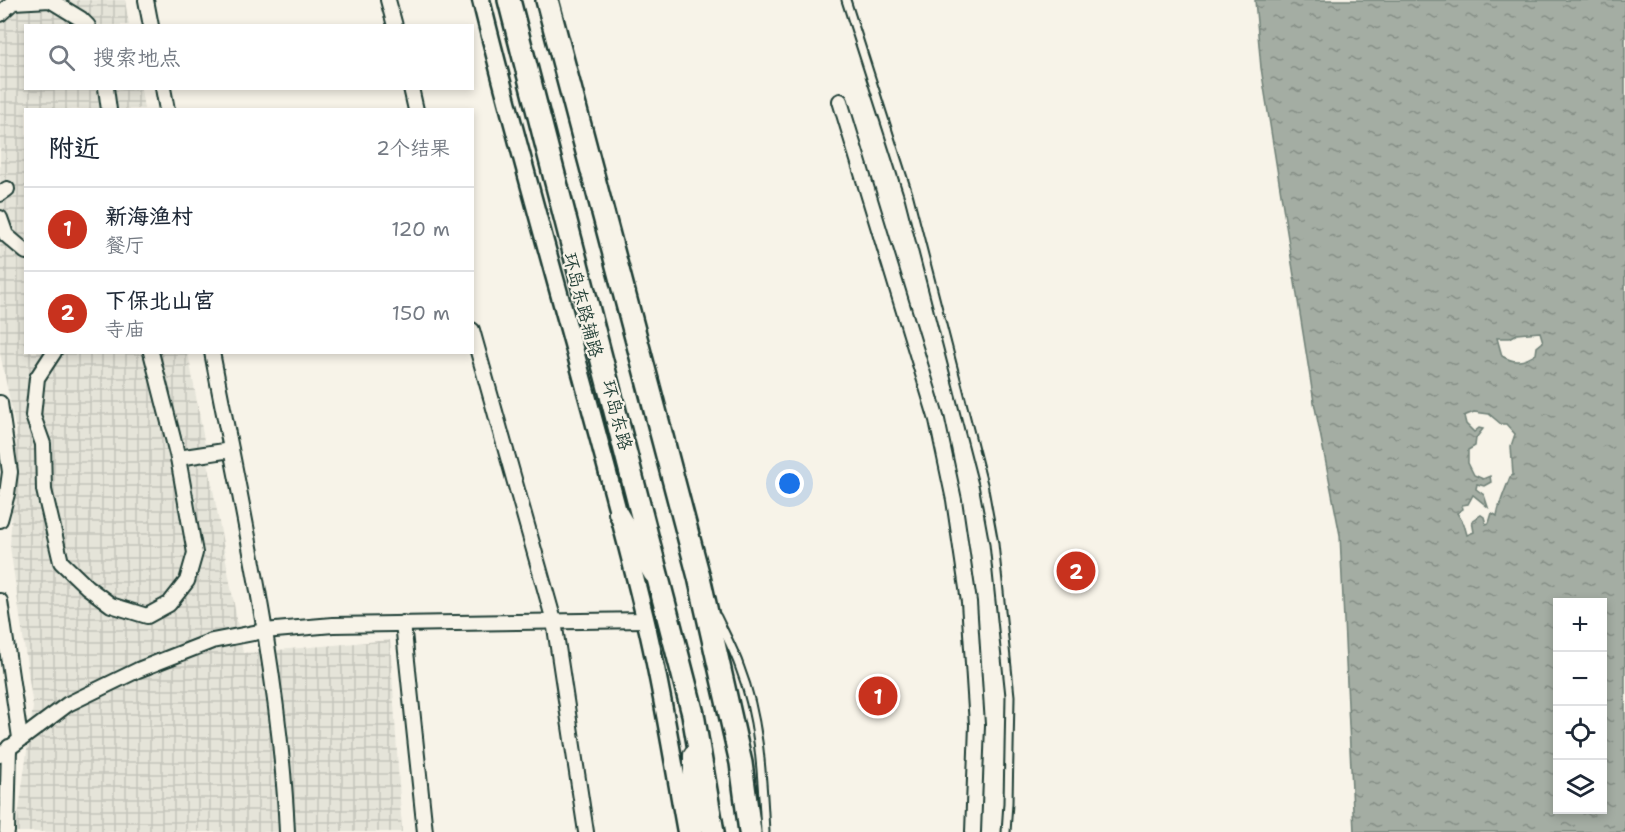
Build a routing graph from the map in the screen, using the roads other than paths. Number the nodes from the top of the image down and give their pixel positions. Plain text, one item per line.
1 (146, 0) edge
2 (388, 0) edge
3 (481, 0) edge
4 (509, 0) edge
5 (547, 0) edge
6 (846, 0) edge
7 (0, 14) edge
8 (86, 24) edge
9 (151, 24) edge
10 (394, 24) edge
11 (106, 90) edge
12 (163, 90) edge
13 (411, 90) edge
14 (840, 101) dead end
15 (109, 108) edge
16 (167, 108) edge
17 (416, 108) edge
18 (0, 218) edge
19 (24, 250) edge
20 (474, 337) edge
21 (53, 354) edge
22 (152, 354) edge
23 (212, 354) edge
24 (0, 403) edge
25 (231, 450) junction
26 (178, 458) junction
27 (618, 513) junction
28 (0, 520) edge
29 (699, 577) junction
30 (663, 592) junction
31 (0, 601) edge
32 (646, 620) junction
33 (554, 621) junction
34 (403, 623) junction
35 (264, 632) junction
36 (693, 714) junction
37 (10, 747) edge
38 (7, 832) edge
39 (287, 832) edge
40 (425, 832) edge
41 (586, 832) edge
42 (686, 832) edge
43 (693, 832) edge
44 (713, 832) edge
45 (750, 832) edge
46 (765, 832) edge
47 (973, 832) edge
48 (1006, 832) edge

1 - 9 street
2 - 10 street
3 - 27 street, 环岛东路辅路
4 - 30 main road, 环岛东路
5 - 29 main road, 环岛东路
6 - 48 lane
7 - 8 street
11 - 15 street
12 - 16 street
13 - 17 street
14 - 47 street
18 - 19 street
20 - 33 street
21 - 26 street
22 - 26 street
23 - 25 street
24 - 28 street
25 - 26 street
25 - 35 street
27 - 30 main road
27 - 32 street, 环岛东路辅路
29 - 45 main road, 环岛东路
29 - 46 lane
30 - 36 main road, 环岛东路
31 - 37 street
32 - 33 street
32 - 42 street, 环岛东路辅路
33 - 34 street
33 - 41 street
34 - 35 street
34 - 40 street
35 - 37 street
35 - 39 street
36 - 43 main road
36 - 44 main road, 环岛东路
37 - 38 street

